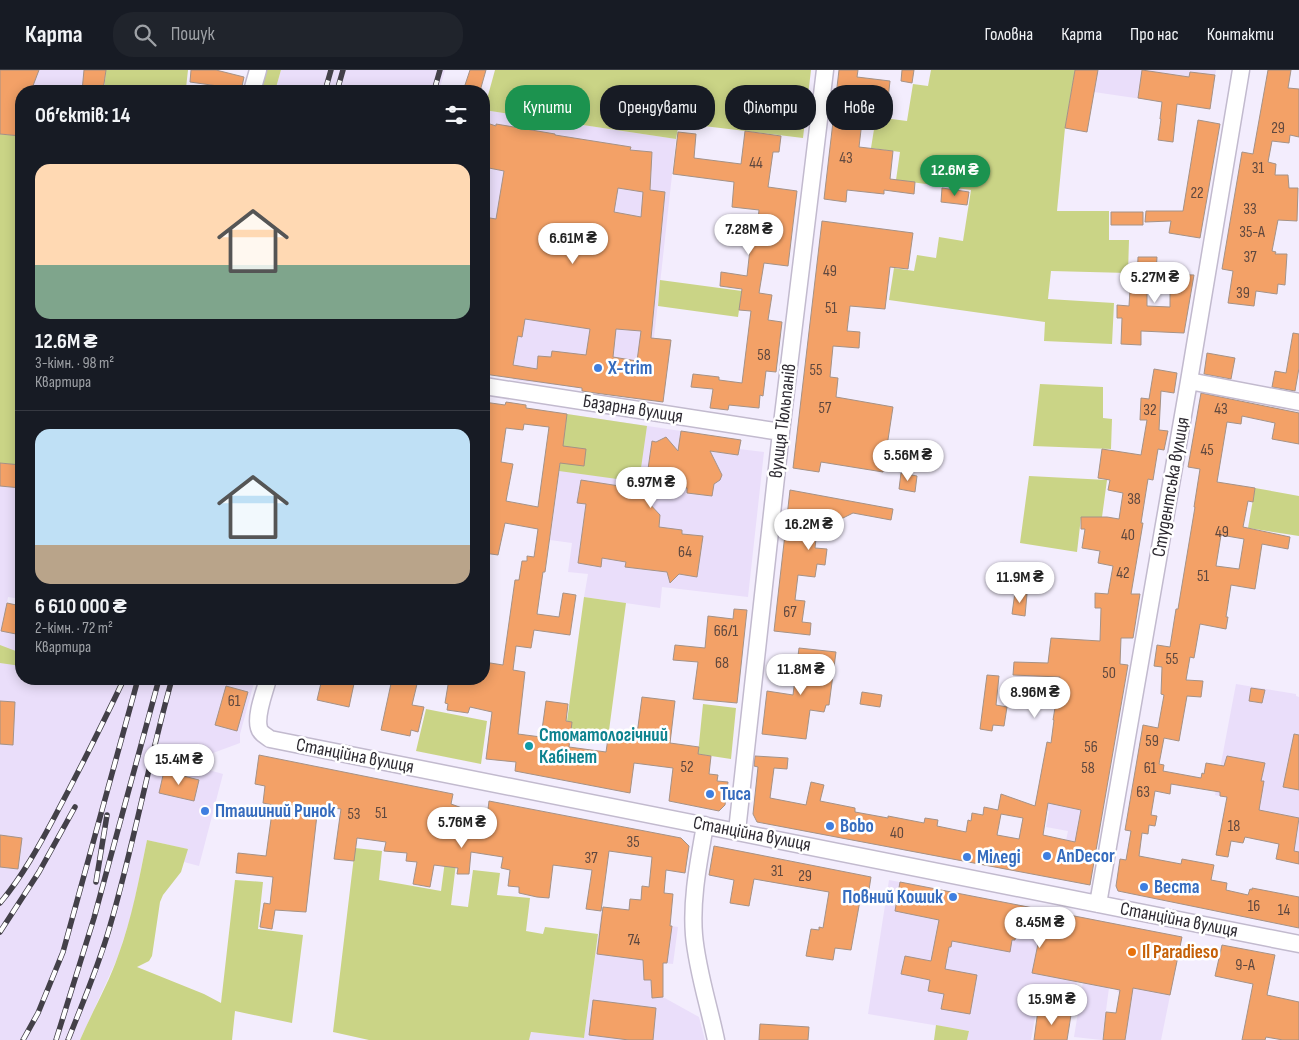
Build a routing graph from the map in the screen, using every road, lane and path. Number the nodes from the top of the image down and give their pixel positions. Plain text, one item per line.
1 (258, 70) edge
2 (825, 70) edge
3 (1241, 70) edge
4 (254, 85) edge
5 (1189, 381) junction
6 (490, 387) edge
7 (1299, 402) edge
8 (782, 432) junction
9 (266, 685) edge
10 (705, 825) junction
11 (737, 831) junction
12 (1098, 904) junction
13 (1299, 944) edge
14 (716, 1040) edge

1 - 4 street
2 - 8 street, вулиця Тюльпанів
3 - 5 street, Студентська вулиця
5 - 7 street
5 - 12 street, Студентська вулиця
6 - 8 street, Базарна вулиця
8 - 11 street, вулиця Тюльпанів
9 - 10 street, Станційна вулиця
10 - 11 street, Станційна вулиця
10 - 14 street
11 - 12 street, Станційна вулиця
12 - 13 street, Станційна вулиця

